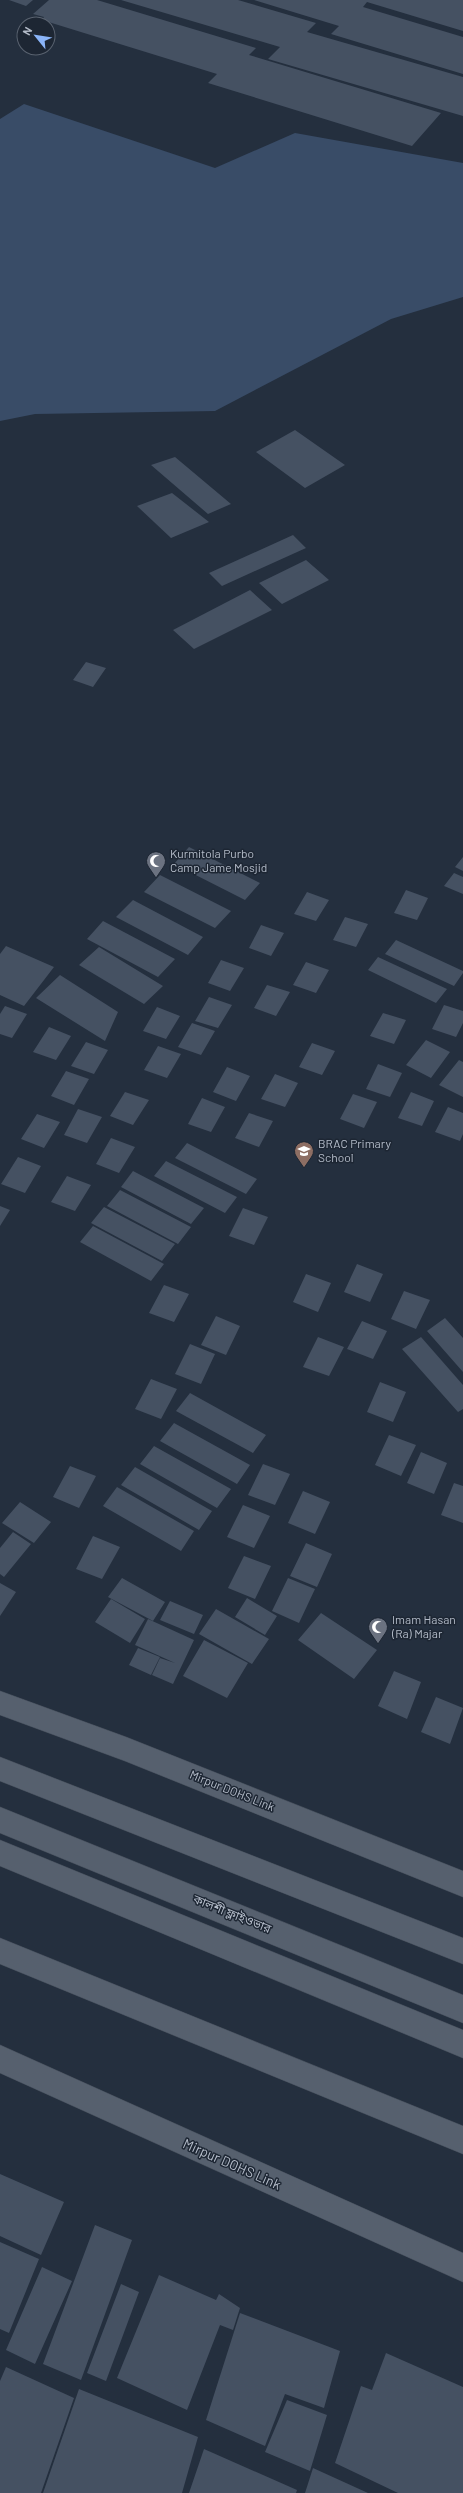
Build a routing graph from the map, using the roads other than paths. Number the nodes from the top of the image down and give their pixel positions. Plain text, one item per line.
1 (0, 1703) edge
2 (0, 1769) edge
3 (0, 1820) edge
4 (0, 1853) edge
5 (463, 1884) edge
6 (463, 1951) edge
7 (0, 1952) edge
8 (463, 2009) edge
9 (463, 2044) edge
10 (0, 2059) edge
11 (463, 2140) edge
12 (463, 2268) edge

1 - 5 main road, Mirpur DOHS Link
2 - 6 main road
3 - 8 main road, কালশী ফ্লাইওভার
4 - 9 main road
7 - 11 main road
10 - 12 main road, Mirpur DOHS Link

